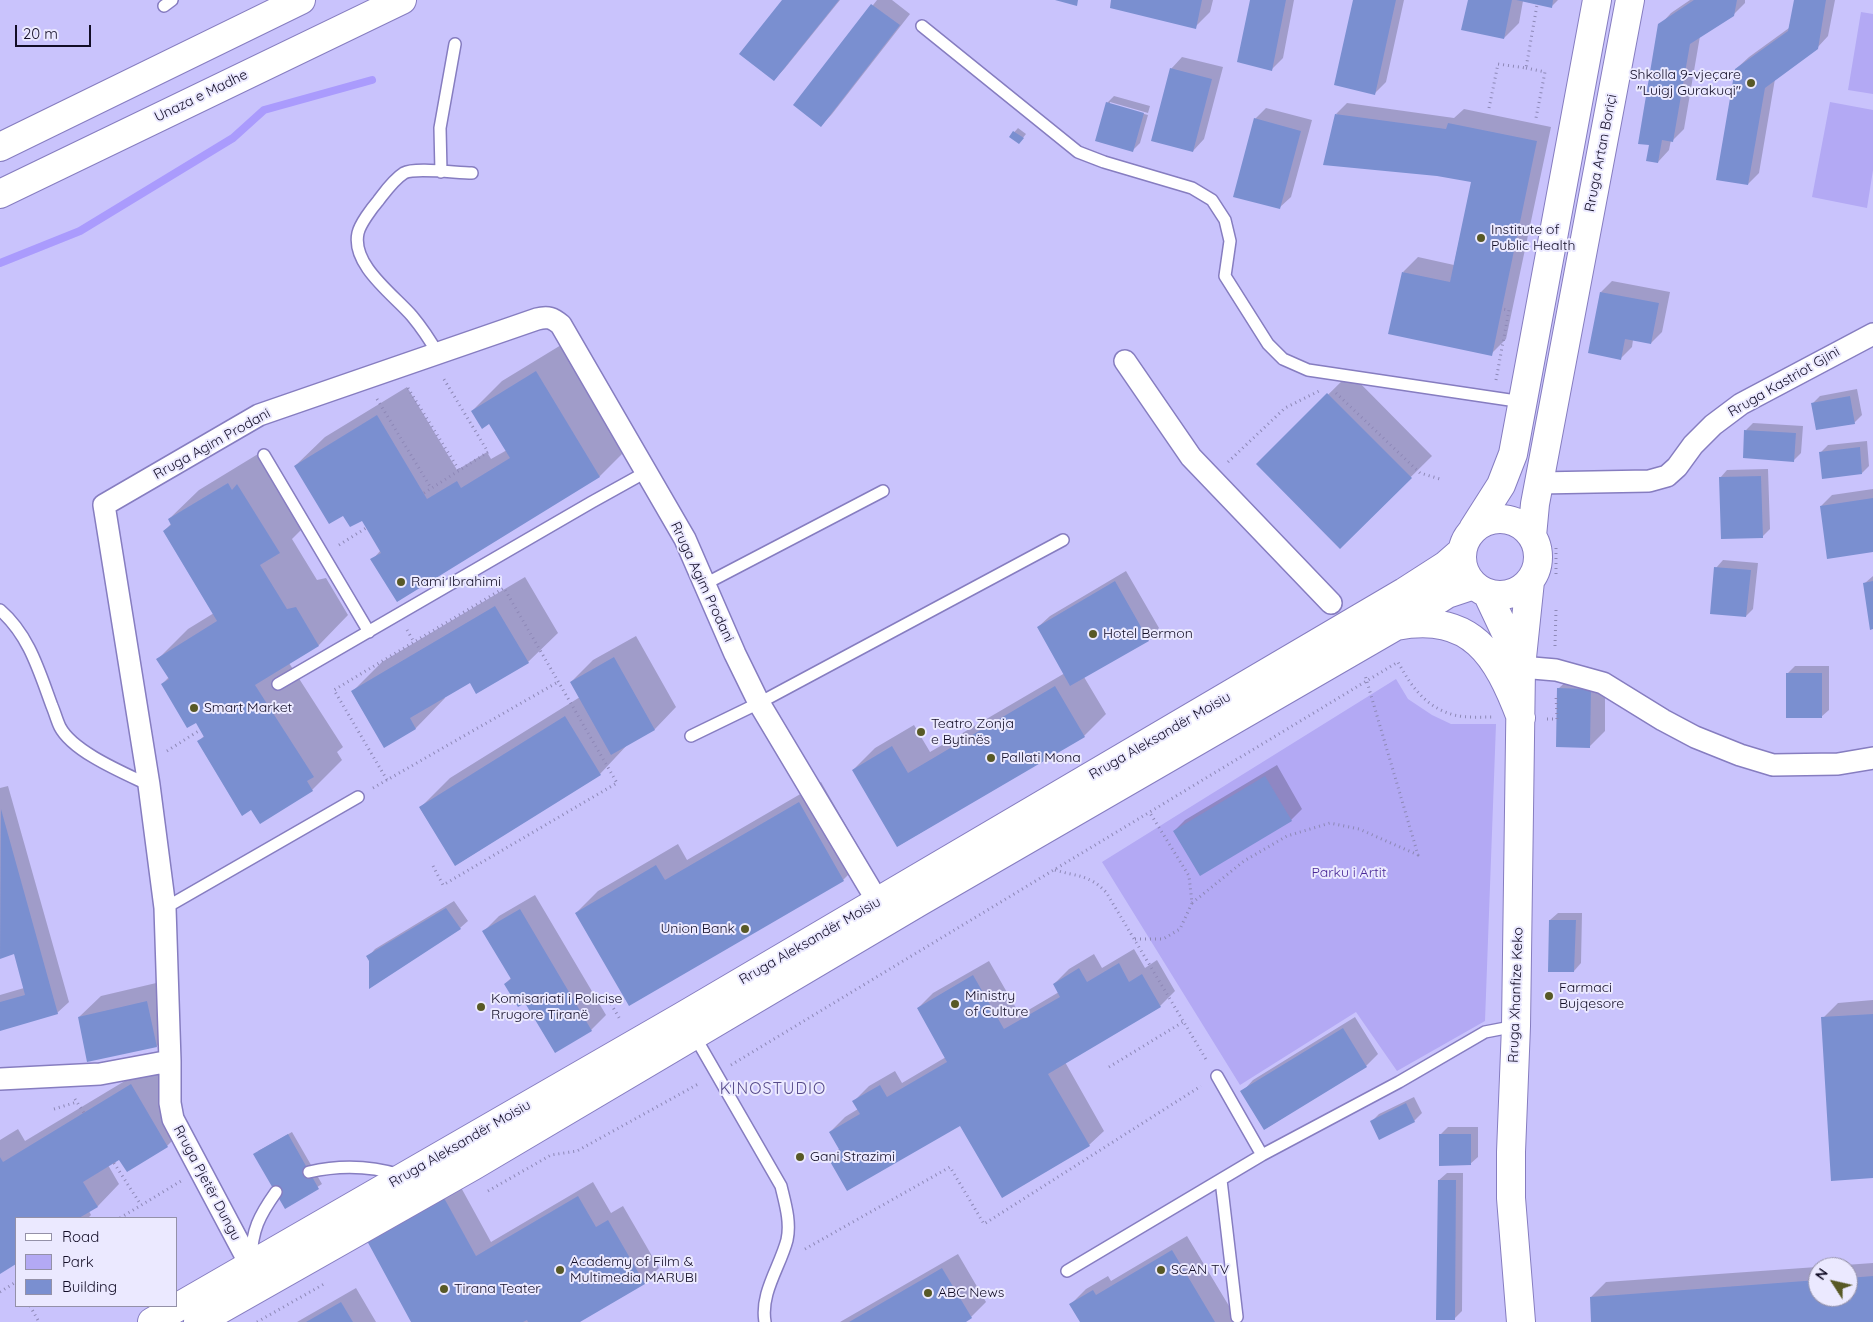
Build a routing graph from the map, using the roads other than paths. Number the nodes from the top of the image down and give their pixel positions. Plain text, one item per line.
1 (301, 0) edge
2 (402, 0) edge
3 (1596, 0) edge
4 (1630, 0) edge
5 (922, 26) dead end
6 (455, 44) dead end
7 (0, 147) edge
8 (441, 172) junction
9 (472, 173) dead end
10 (0, 194) edge
11 (1873, 334) edge
12 (434, 355) junction
13 (1125, 361) dead end
14 (1525, 391) junction
15 (264, 455) dead end
16 (646, 472) junction
17 (1539, 483) junction
18 (884, 490) dead end
19 (104, 505) joint
20 (1532, 536) junction
21 (1063, 540) dead end
22 (1468, 540) junction
23 (1530, 581) junction
24 (706, 584) junction
25 (1480, 589) junction
26 (1331, 603) dead end
27 (0, 610) edge
28 (1396, 626) junction
29 (369, 632) junction
30 (1521, 667) junction
31 (278, 684) dead end
32 (759, 703) junction
33 (1509, 718) junction
34 (692, 736) dead end
35 (1873, 758) edge
36 (149, 785) junction
37 (358, 797) dead end
38 (878, 902) junction
39 (164, 908) junction
40 (688, 1025) junction
41 (1516, 1026) junction
42 (170, 1061) junction
43 (1216, 1076) road end
44 (0, 1079) edge
45 (1262, 1155) junction
46 (309, 1172) dead end
47 (404, 1177) junction
48 (1222, 1180) junction
49 (276, 1192) dead end
50 (250, 1264) junction
51 (1067, 1271) dead end
52 (177, 1307) edge
53 (178, 1307) edge
54 (1237, 1317) dead end
55 (152, 1322) edge
56 (198, 1322) edge
57 (765, 1322) edge
58 (1521, 1322) edge

1 - 7 main road
2 - 10 main road, Unaza e Madhe
3 - 14 main road
4 - 17 main road, Rruga Artan Boriçi
5 - 14 lane
6 - 8 lane
8 - 9 lane
8 - 12 lane
11 - 17 street, Rruga Kastriot Gjini
12 - 16 street, Rruga Agim Prodani
12 - 19 street, Rruga Agim Prodani
13 - 26 street
14 - 22 main road
15 - 29 lane
16 - 24 street, Rruga Agim Prodani
16 - 29 lane
17 - 20 main road, Rruga Artan Boriçi
18 - 24 lane
19 - 36 street, Rruga Pjetër Dungu
20 - 22 main road
20 - 23 main road
21 - 32 lane
22 - 25 main road
22 - 38 main road, Rruga Aleksandër Moisiu
23 - 25 main road
23 - 30 main road, Rruga Xhanfize Keko
24 - 32 street, Rruga Agim Prodani
25 - 28 main road
25 - 30 main road
27 - 36 lane
28 - 33 main road
28 - 40 main road, Rruga Aleksandër Moisiu
29 - 31 lane
30 - 33 main road, Rruga Xhanfize Keko
30 - 35 street
32 - 34 lane
32 - 38 street, Rruga Agim Prodani
33 - 41 main road, Rruga Xhanfize Keko
36 - 39 street, Rruga Pjetër Dungu
37 - 39 lane
38 - 40 main road, Rruga Aleksandër Moisiu
39 - 42 street, Rruga Pjetër Dungu
40 - 47 main road, Rruga Aleksandër Moisiu
40 - 56 main road, Rruga Aleksandër Moisiu
40 - 57 lane
41 - 45 lane
41 - 58 main road, Rruga Xhanfize Keko
42 - 44 street
42 - 50 street, Rruga Pjetër Dungu
43 - 45 lane
45 - 48 lane
46 - 47 lane
47 - 50 main road, Rruga Aleksandër Moisiu
48 - 51 lane
48 - 54 lane
49 - 50 lane
50 - 53 main road, Rruga Aleksandër Moisiu
52 - 55 main road, Rruga Aleksandër Moisiu

